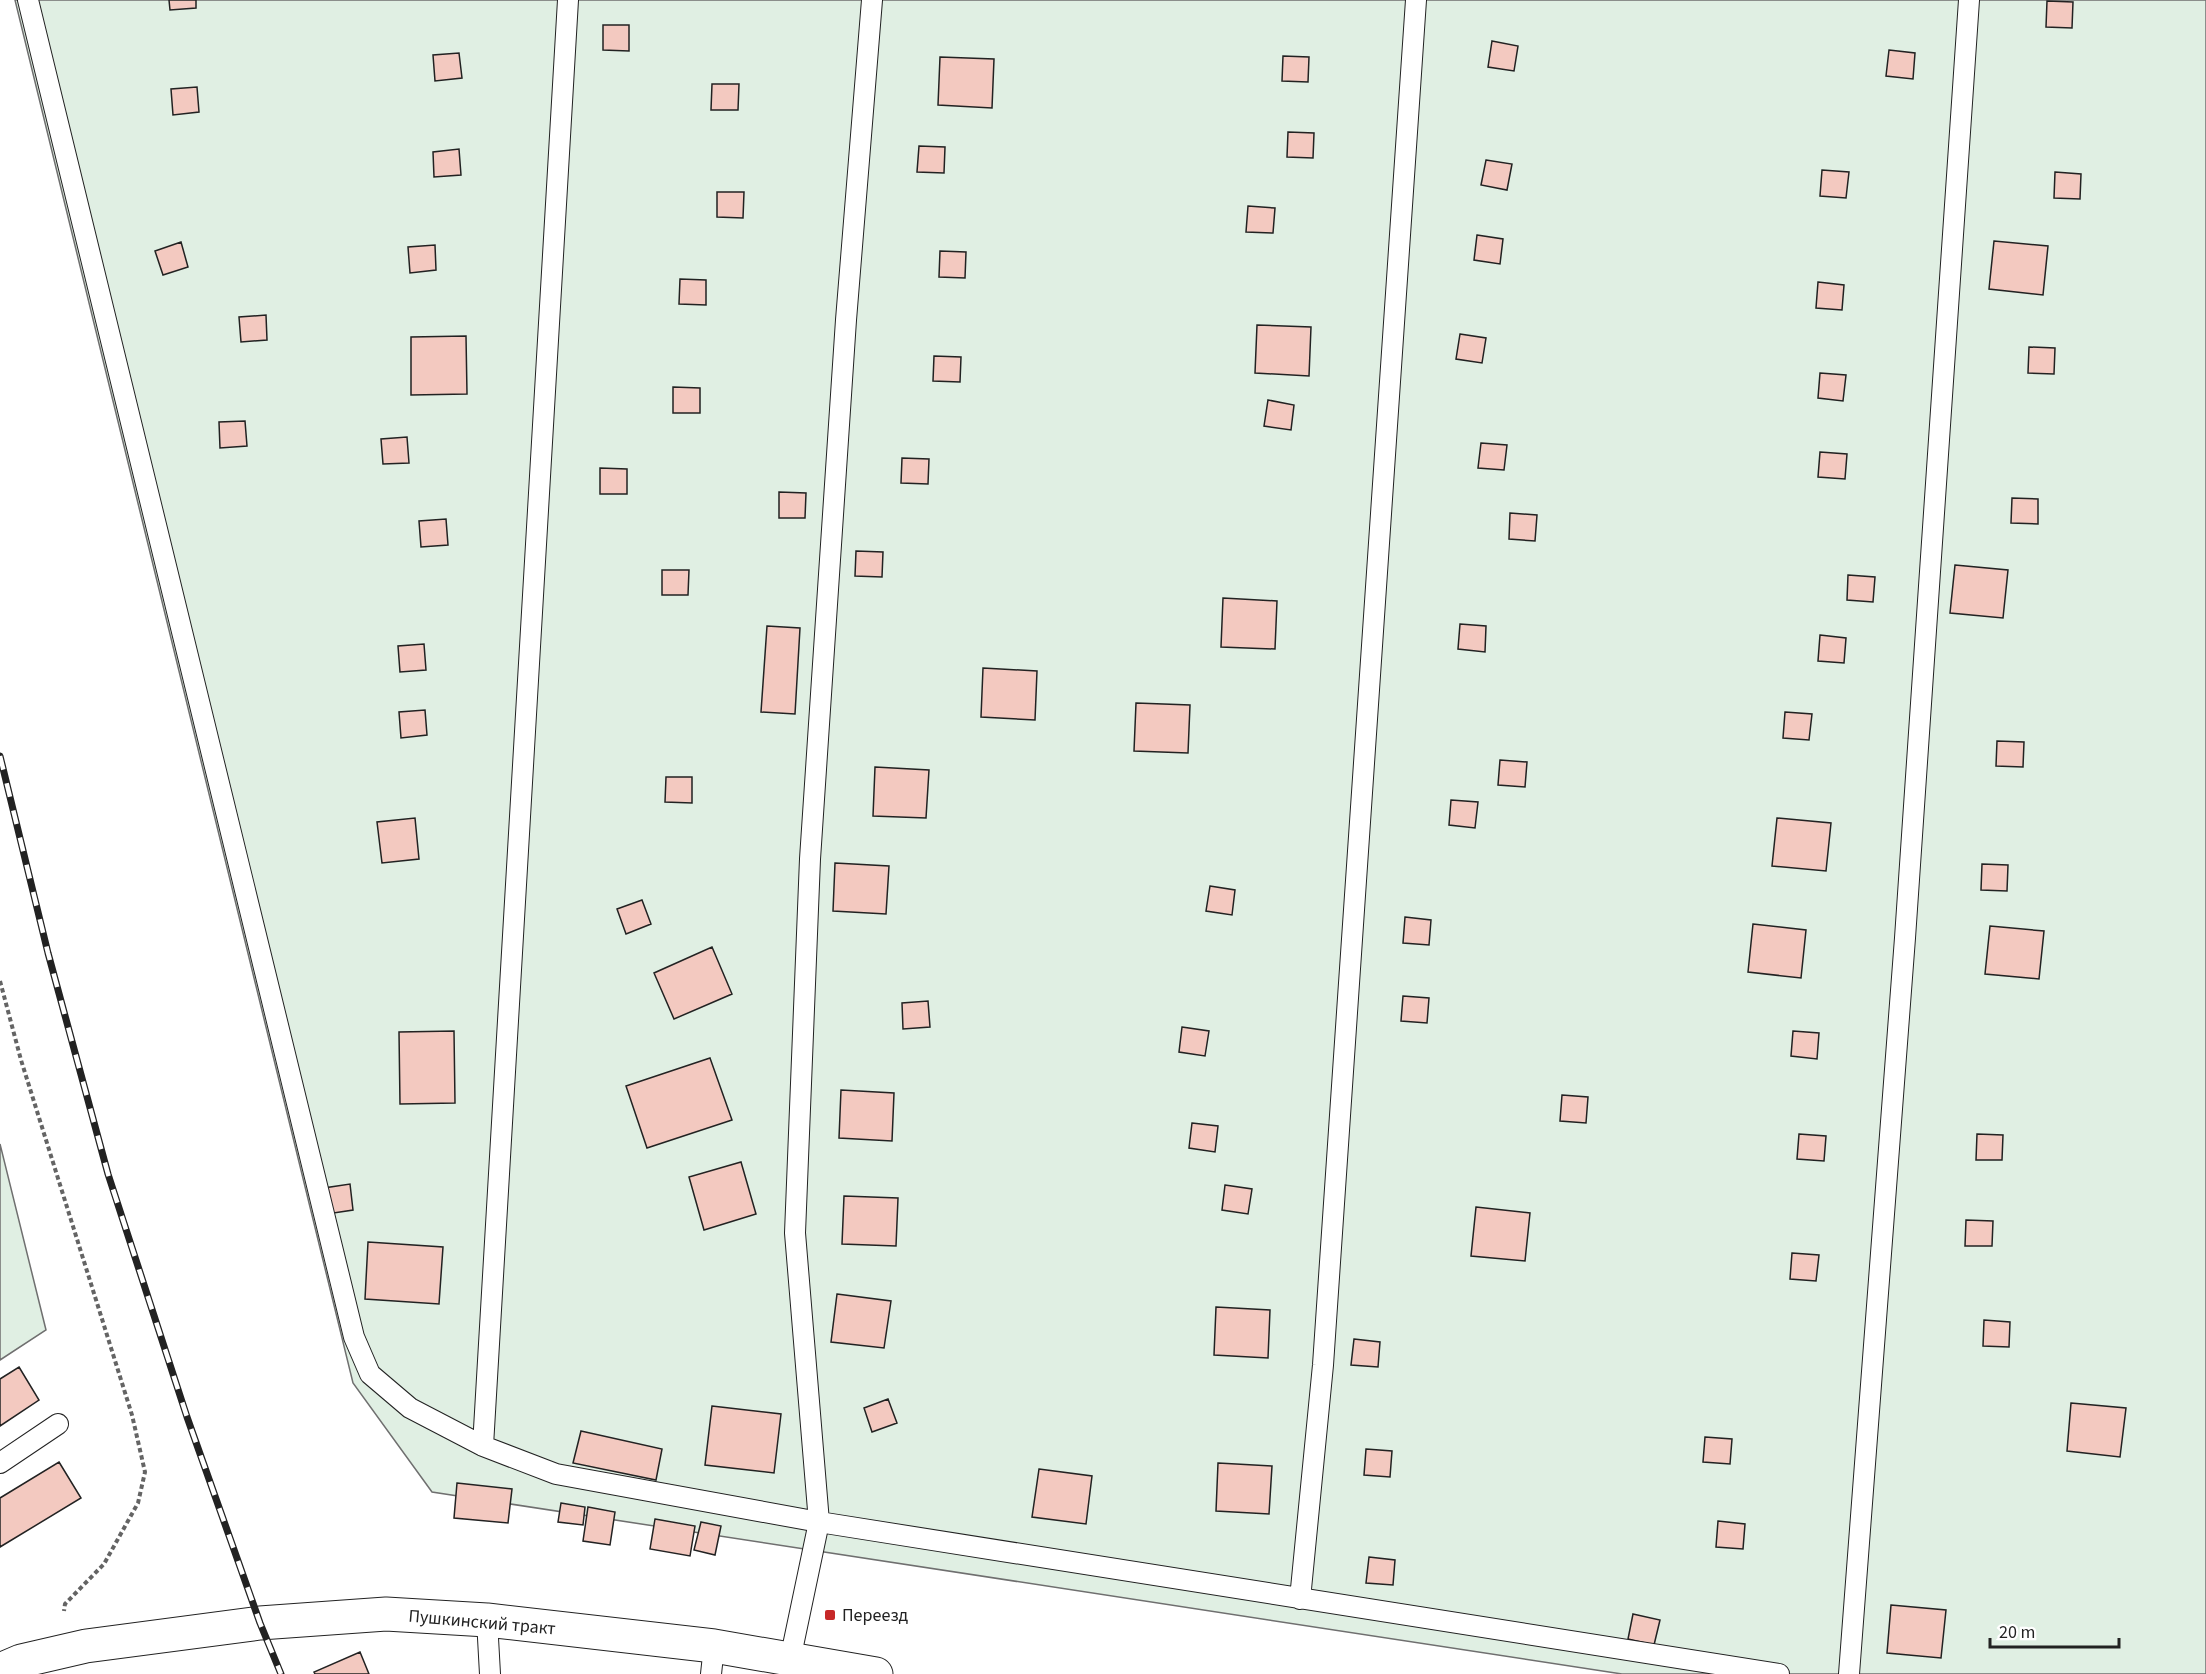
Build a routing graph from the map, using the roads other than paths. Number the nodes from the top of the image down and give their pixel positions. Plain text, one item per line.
1 (28, 0) edge
2 (568, 0) edge
3 (872, 0) edge
4 (1416, 0) edge
5 (1969, 0) edge
6 (58, 1424) dead end
7 (483, 1446) junction
8 (0, 1462) edge
9 (819, 1522) junction
10 (1300, 1599) junction
11 (487, 1620) junction
12 (712, 1660) edge
13 (790, 1660) junction
14 (0, 1670) edge
15 (490, 1674) edge
16 (876, 1674) edge
17 (1779, 1674) edge
18 (1849, 1674) edge

1 - 7 lane
2 - 7 lane
3 - 9 lane
4 - 10 lane
5 - 18 lane
6 - 8 lane
7 - 9 lane
9 - 10 lane
9 - 13 lane
10 - 17 lane
11 - 12 main road, Пушкинский тракт
11 - 14 main road, Пушкинский тракт
11 - 15 lane
12 - 13 main road, Пушкинский тракт
13 - 16 main road, Пушкинский тракт

